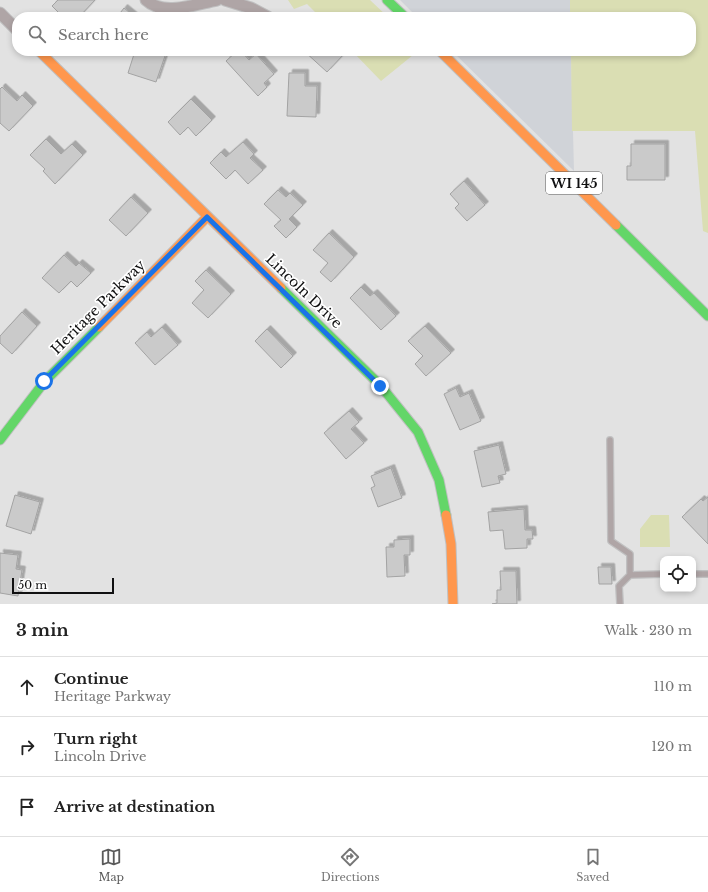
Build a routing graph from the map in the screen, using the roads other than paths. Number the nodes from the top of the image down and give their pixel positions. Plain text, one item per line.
1 (146, 0) edge
2 (217, 0) edge
3 (225, 0) edge
4 (387, 0) edge
5 (259, 12) edge
6 (400, 12) edge
7 (0, 13) edge
8 (12, 25) edge
9 (44, 56) edge
10 (445, 56) edge
11 (207, 217) junction
12 (708, 316) edge
13 (0, 440) edge
14 (610, 440) dead end
15 (660, 574) edge
16 (696, 574) edge
17 (708, 574) edge
18 (630, 575) junction
19 (453, 604) edge
20 (620, 604) edge

1 - 2 street
3 - 5 street
4 - 6 street
7 - 8 street
9 - 11 street, Lincoln Drive
10 - 12 street, WI 145
11 - 13 street, Heritage Parkway
11 - 19 street, Lincoln Drive
14 - 18 lane
15 - 18 lane
16 - 17 lane
18 - 20 lane

